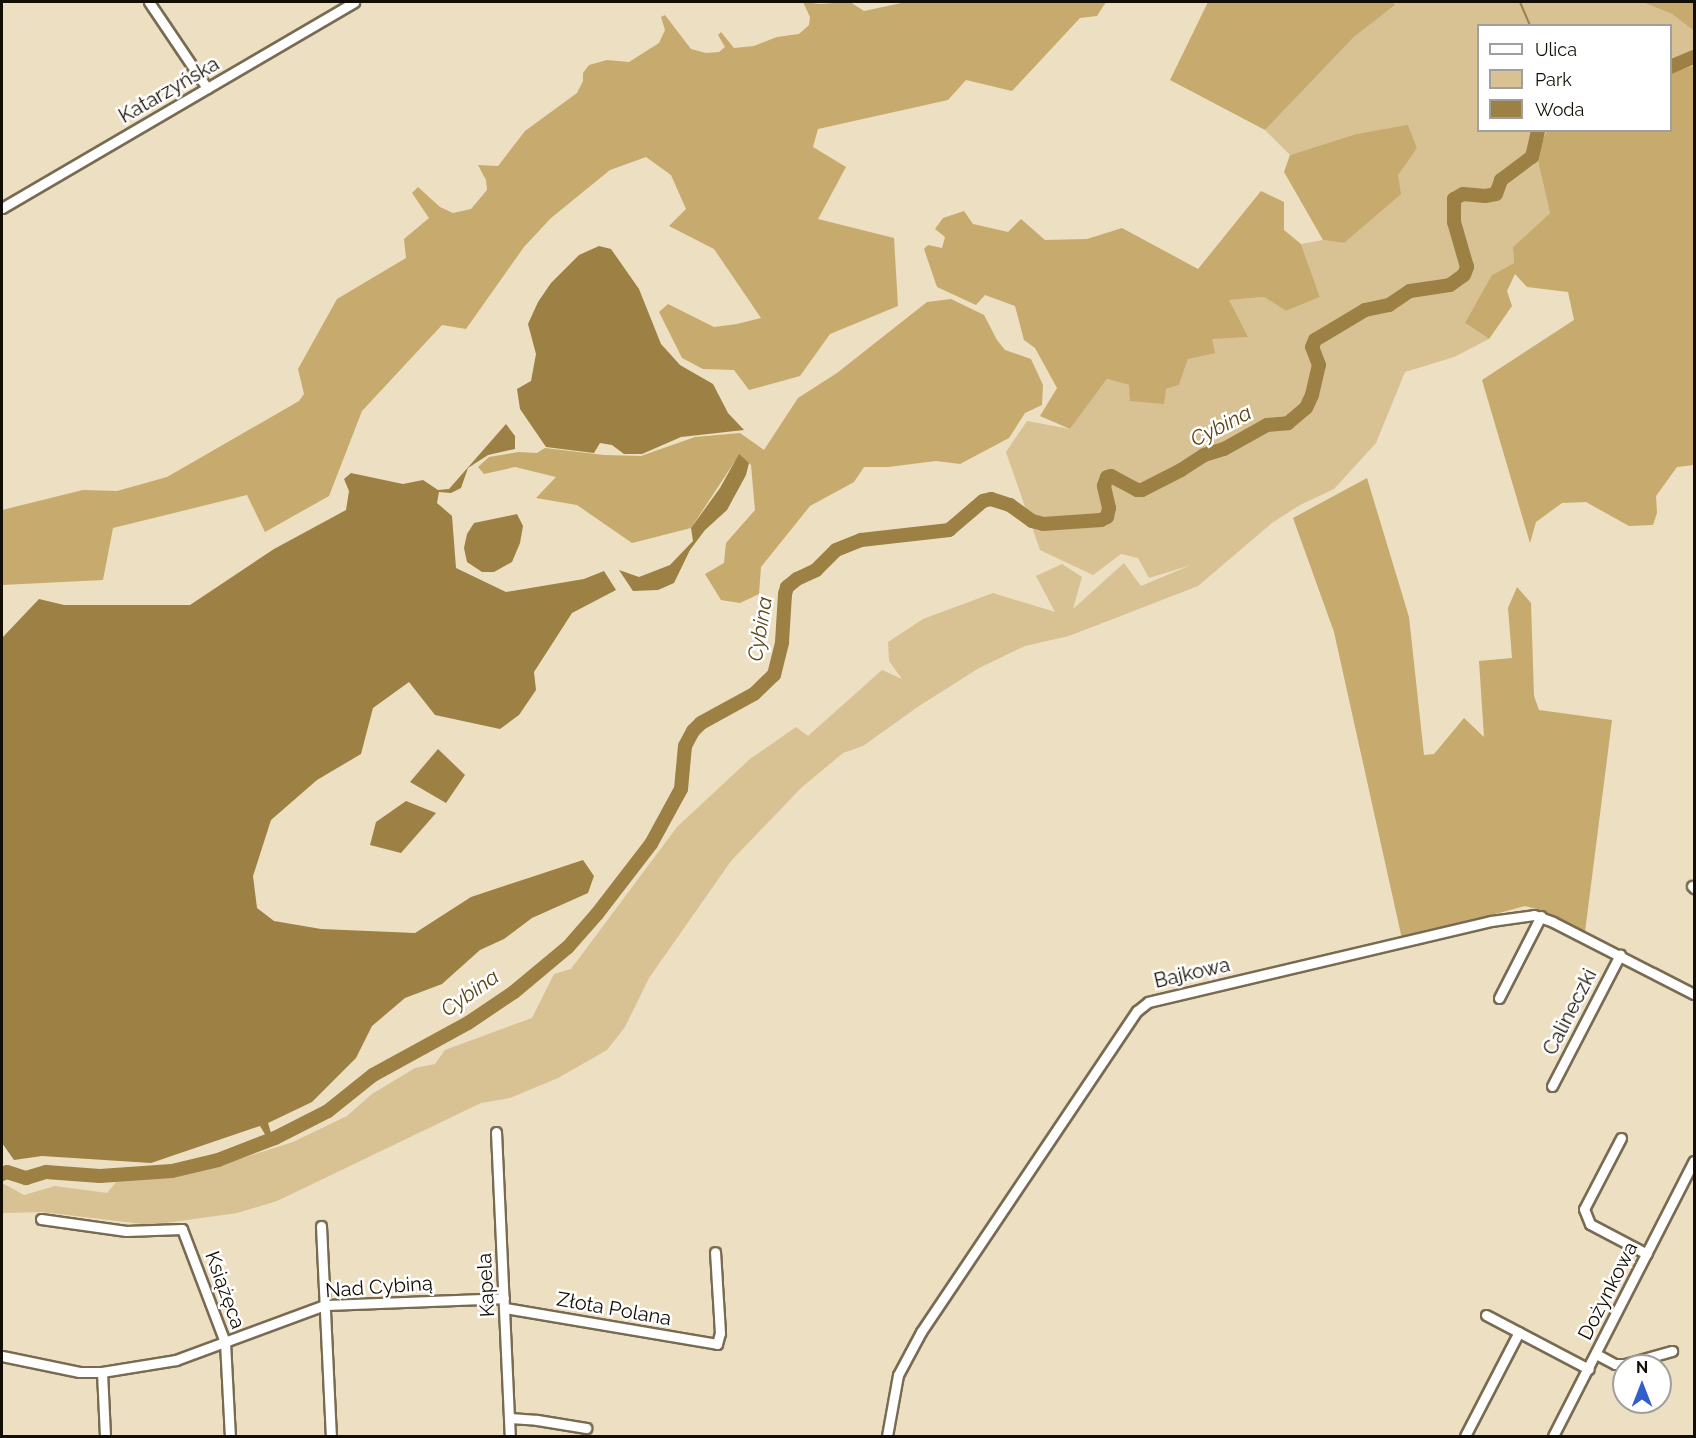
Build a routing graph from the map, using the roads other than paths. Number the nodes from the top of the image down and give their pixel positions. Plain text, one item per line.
1 (149, 2) edge
2 (354, 2) edge
3 (207, 88) junction
4 (2, 208) edge
5 (1541, 916) junction
6 (1620, 955) junction
7 (1695, 994) edge
8 (1499, 998) dead end
9 (1552, 1086) dead end
10 (496, 1132) dead end
11 (1622, 1138) dead end
12 (1695, 1161) edge
13 (1690, 1180) edge
14 (41, 1219) dead end
15 (321, 1226) dead end
16 (715, 1251) dead end
17 (1647, 1254) junction
18 (504, 1298) junction
19 (325, 1305) junction
20 (505, 1308) junction
21 (1486, 1315) dead end
22 (1519, 1332) junction
23 (225, 1342) junction
24 (1672, 1351) dead end
25 (1596, 1354) junction
26 (2, 1356) edge
27 (1589, 1369) junction
28 (102, 1372) junction
29 (510, 1418) junction
30 (586, 1428) dead end
31 (105, 1437) edge
32 (230, 1437) edge
33 (331, 1437) edge
34 (510, 1437) edge
35 (887, 1437) edge
36 (1465, 1437) edge
37 (1553, 1437) edge

1 - 3 street
2 - 3 street, Katarzyńska
3 - 4 street, Katarzyńska
5 - 6 street, Bajkowa
5 - 8 street
5 - 35 street, Bajkowa
6 - 7 street, Bajkowa
6 - 9 street, Calineczki
10 - 18 street, Kapela
11 - 17 street
12 - 13 street, Dożynkowa
13 - 17 street, Dożynkowa
14 - 23 street, Książęca
15 - 19 street
16 - 20 street, Złota Polana
17 - 25 street, Dożynkowa
18 - 19 street, Nad Cybiną
18 - 20 street, Kapela
19 - 23 street, Nad Cybiną
19 - 33 street
20 - 29 street, Kapela
21 - 22 street
22 - 27 street
22 - 36 street
23 - 28 street, Nad Cybiną
23 - 32 street, Książęca
24 - 25 street
25 - 27 street, Dożynkowa
26 - 28 street, Nad Cybiną
27 - 37 street, Dożynkowa
28 - 31 street
29 - 30 street
29 - 34 street, Kapela

